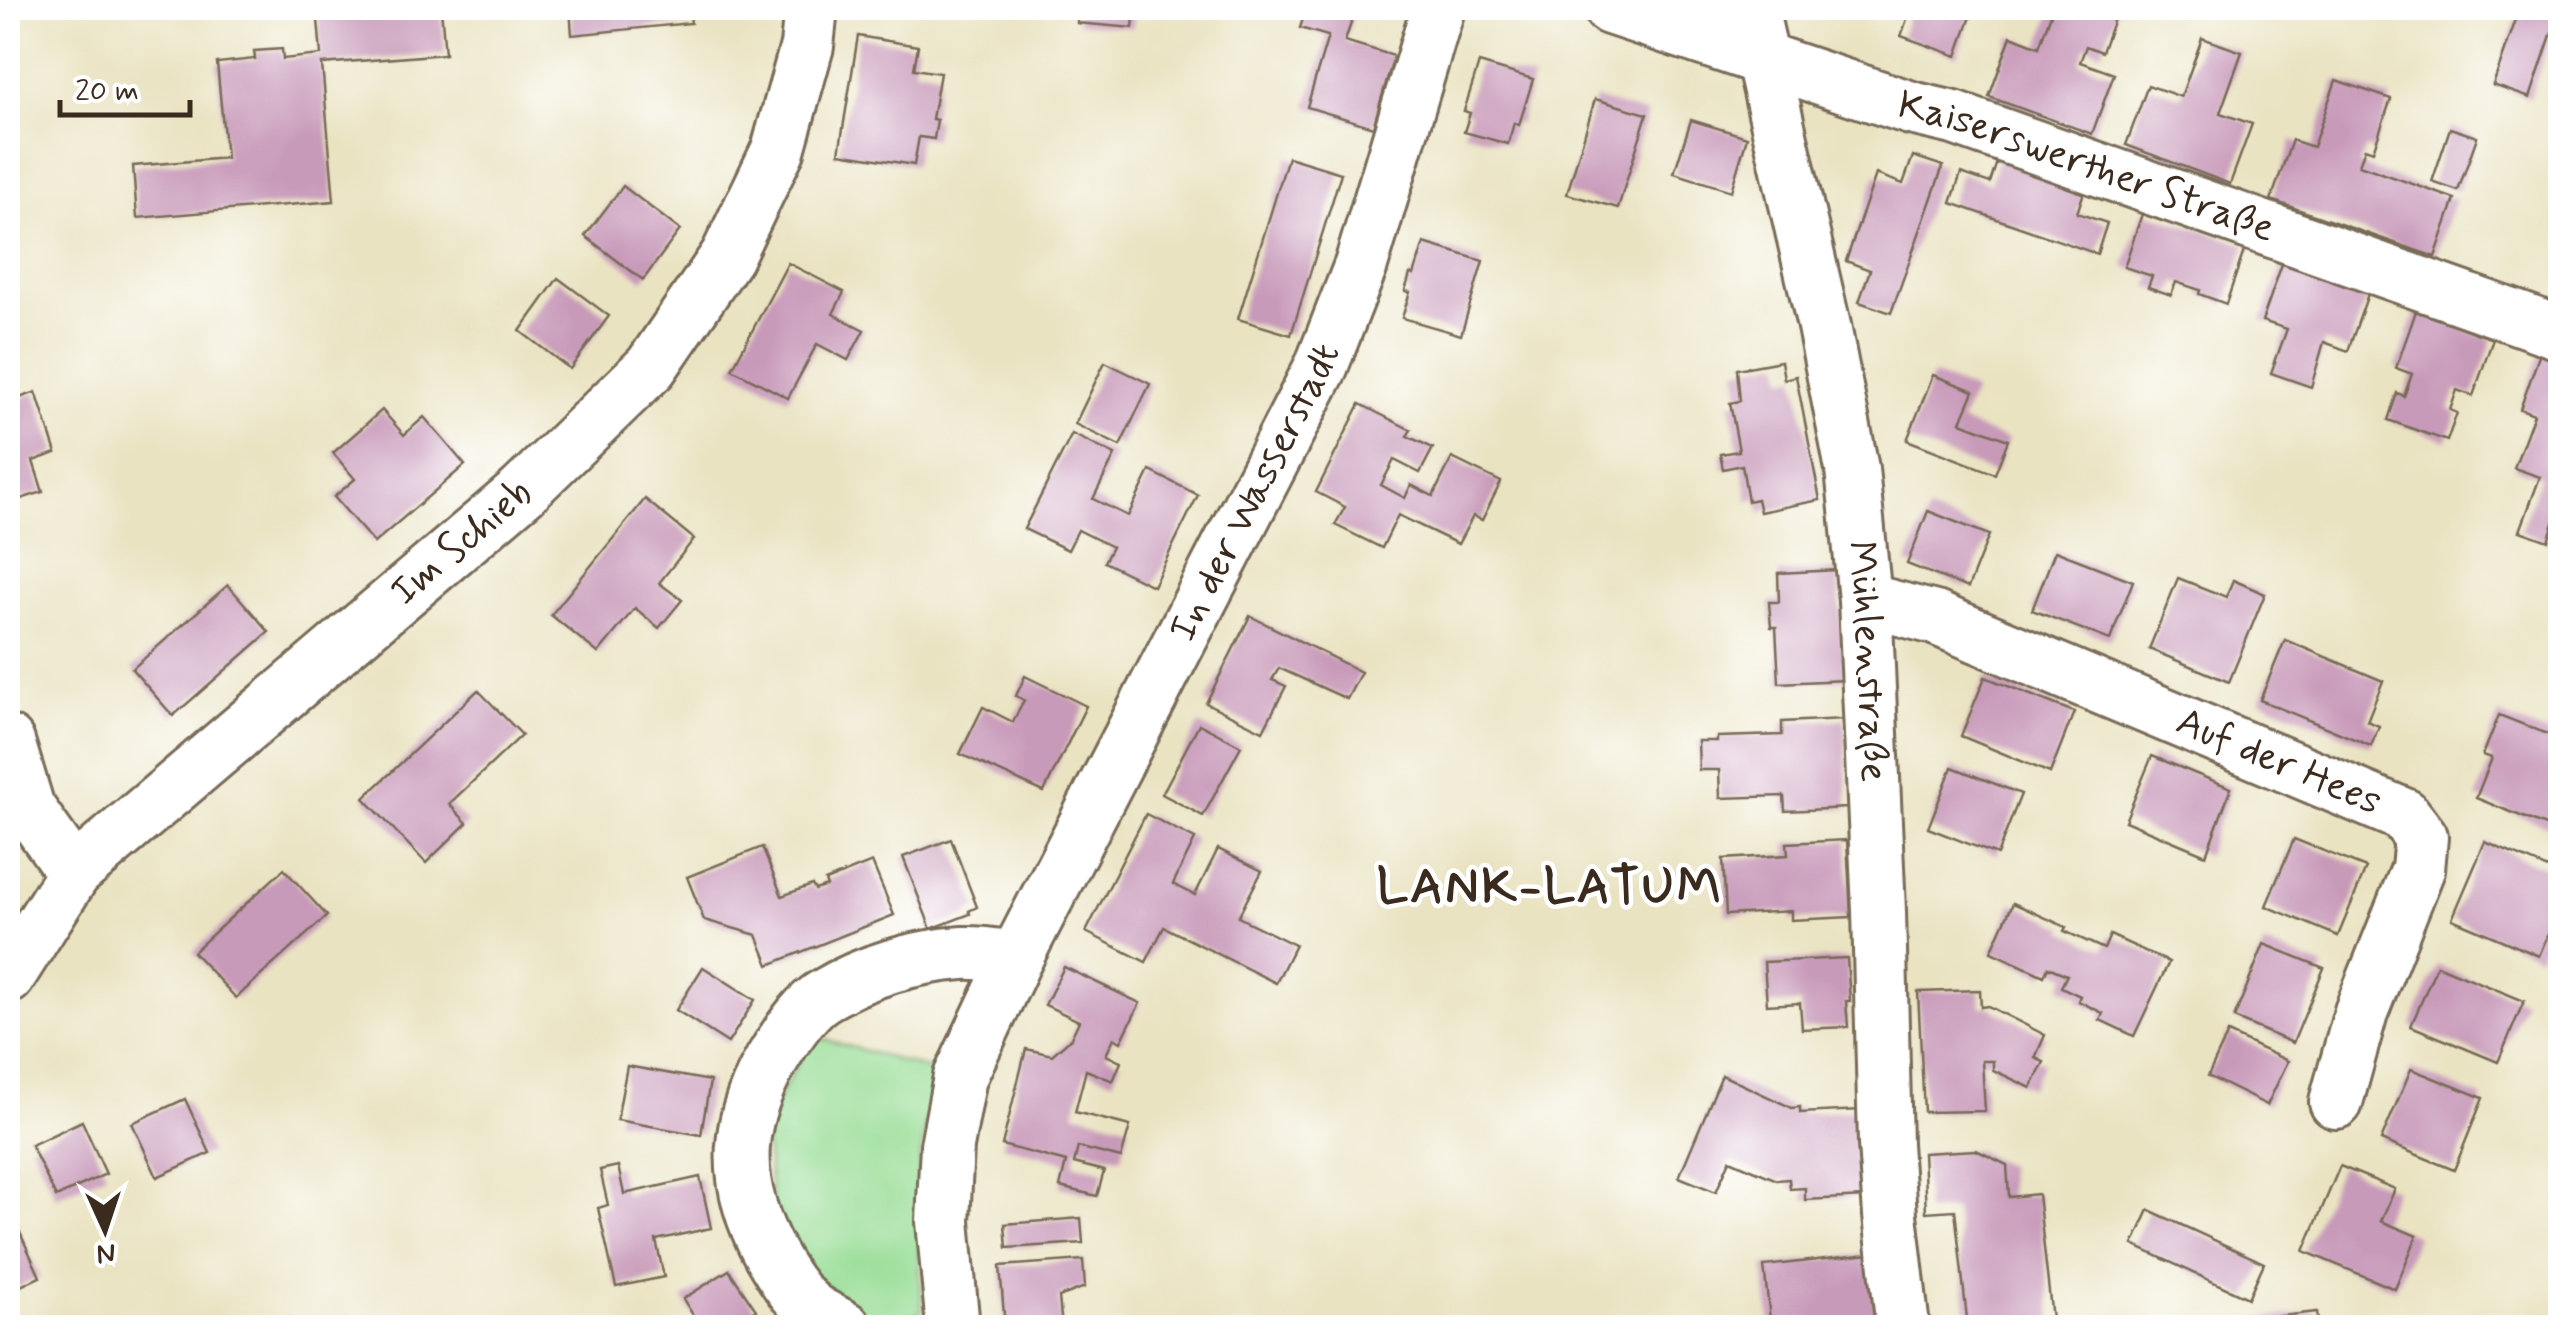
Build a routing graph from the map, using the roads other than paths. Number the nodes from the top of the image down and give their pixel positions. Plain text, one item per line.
1 (811, 8) edge
2 (1438, 8) edge
3 (1610, 8) edge
4 (1756, 32) edge
5 (2560, 334) edge
6 (1865, 600) junction
7 (8, 742) edge
8 (74, 873) junction
9 (1016, 958) junction
10 (8, 978) edge
11 (2336, 1102) dead end
12 (845, 1328) edge
13 (953, 1328) edge
14 (1902, 1328) edge

1 - 8 street, Im Schieb
2 - 9 street, In der Wasserstadt
3 - 4 street, Kaiserswerther Straße
4 - 5 street, Kaiserswerther Straße
4 - 6 street, Mühlenstraße
6 - 11 street, Auf der Hees
6 - 14 street, Mühlenstraße
7 - 8 street
8 - 10 street, Im Schieb
9 - 12 street
9 - 13 street, In der Wasserstadt

